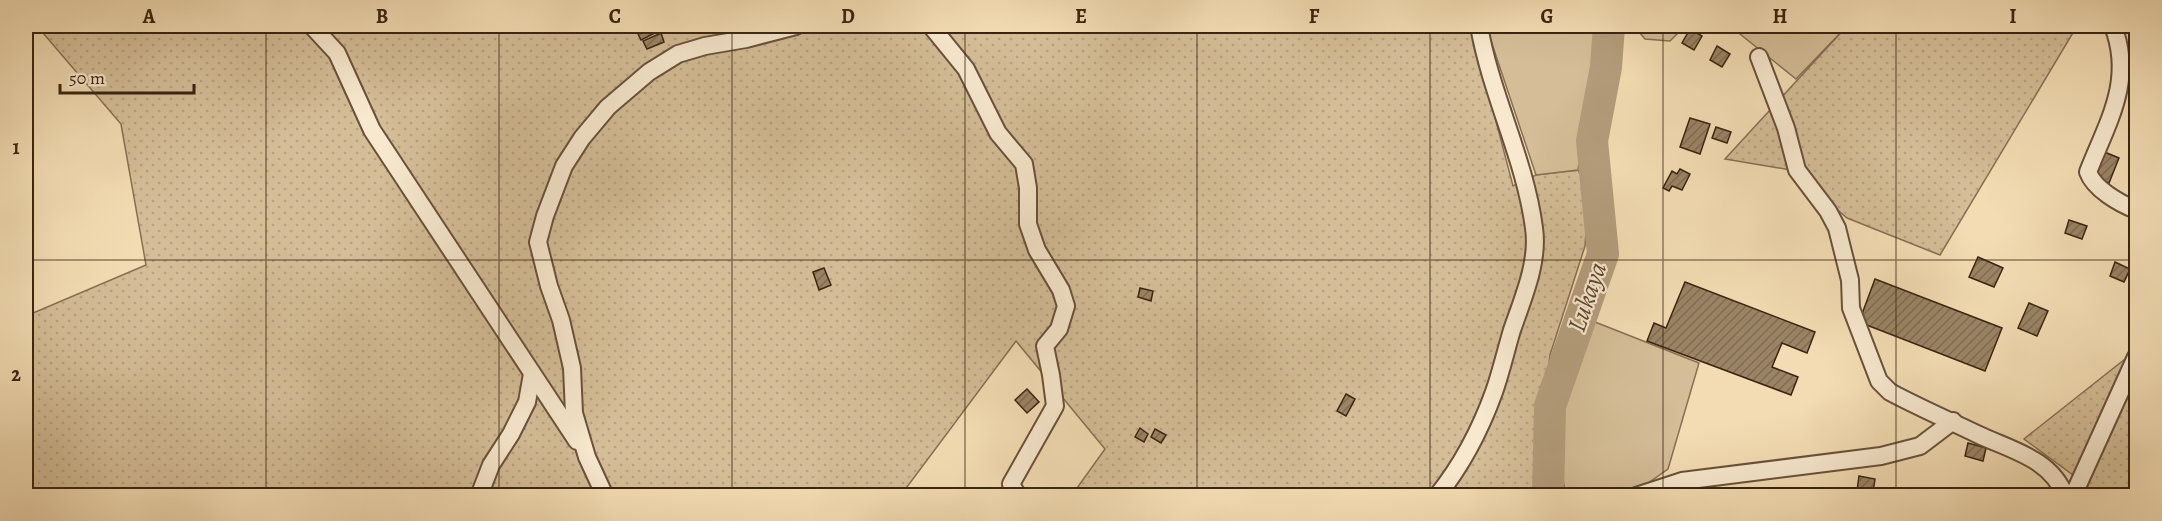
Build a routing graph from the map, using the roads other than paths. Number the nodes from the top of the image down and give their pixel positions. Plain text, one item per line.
1 (312, 26) edge
2 (796, 26) edge
3 (931, 26) edge
4 (1479, 26) edge
5 (2113, 26) edge
6 (1759, 57) dead end
7 (2136, 210) edge
8 (2136, 357) edge
9 (532, 374) junction
10 (1953, 421) junction
11 (587, 457) junction
12 (479, 495) edge
13 (604, 495) edge
14 (1018, 495) edge
15 (1437, 495) edge
16 (1636, 495) edge
17 (2065, 495) edge
18 (2073, 495) edge

1 - 9 street
2 - 11 street
3 - 14 street
4 - 15 street
5 - 7 street
6 - 10 street
8 - 18 street
9 - 11 street
9 - 12 street
10 - 16 street
10 - 17 street
11 - 13 street

